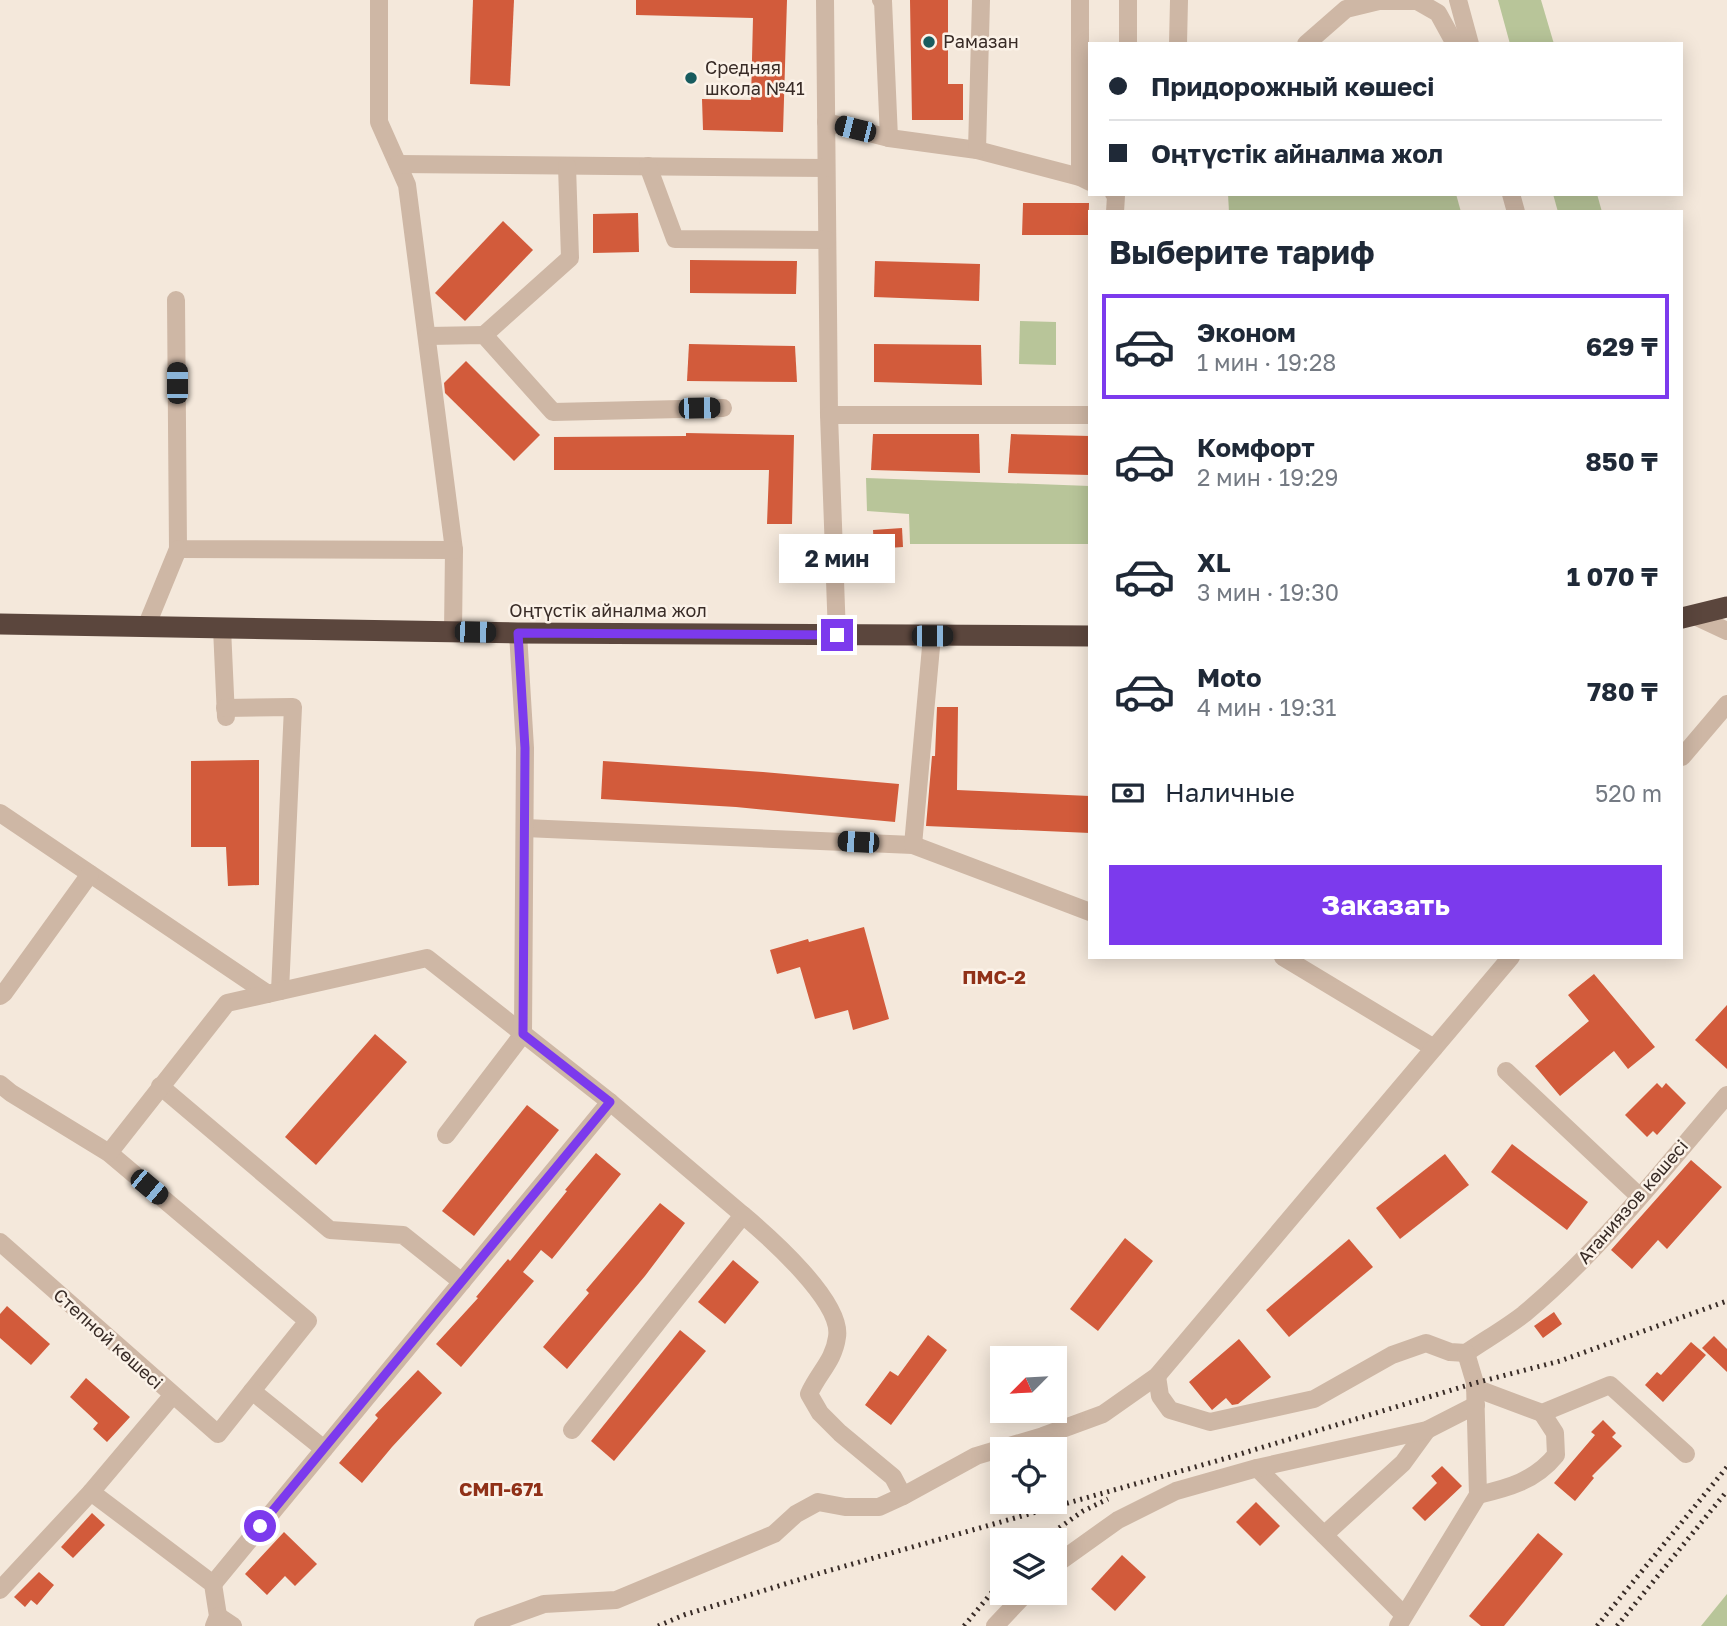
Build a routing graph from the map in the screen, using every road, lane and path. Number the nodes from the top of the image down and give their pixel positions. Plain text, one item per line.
1 (379, 0) edge
2 (825, 0) edge
3 (881, 0) edge
4 (981, 0) edge
5 (1080, 0) edge
6 (1128, 0) edge
7 (1179, 0) edge
8 (1458, 0) edge
9 (1128, 42) edge
10 (1178, 42) edge
11 (1308, 42) edge
12 (1454, 42) edge
13 (1469, 42) edge
14 (826, 122) junction
15 (889, 138) junction
16 (977, 150) junction
17 (398, 164) junction
18 (567, 166) junction
19 (648, 166) junction
20 (826, 168) junction
21 (1085, 180) edge
22 (827, 240) junction
23 (176, 300) dead end
24 (484, 335) junction
25 (428, 336) junction
26 (723, 408) dead end
27 (830, 415) junction
28 (1088, 415) edge
29 (178, 549) junction
30 (454, 550) junction
31 (1727, 607) edge
32 (1688, 617) edge
33 (0, 624) edge
34 (146, 627) junction
35 (222, 628) junction
36 (1727, 631) edge
37 (453, 632) junction
38 (518, 633) junction
39 (837, 635) junction
40 (932, 636) junction
41 (1088, 636) edge
42 (1727, 704) edge
43 (1683, 756) edge
44 (0, 813) edge
45 (525, 828) junction
46 (913, 845) junction
47 (90, 874) junction
48 (1088, 911) edge
49 (1286, 959) edge
50 (1509, 959) edge
51 (274, 992) junction
52 (0, 996) edge
53 (523, 1034) junction
54 (1434, 1048) junction
55 (1506, 1071) dead end
56 (0, 1084) edge
57 (160, 1086) junction
58 (1727, 1094) edge
59 (610, 1102) junction
60 (446, 1135) dead end
61 (109, 1153) junction
62 (1639, 1196) junction
63 (743, 1214) junction
64 (0, 1242) edge
65 (462, 1282) junction
66 (1466, 1353) junction
67 (1157, 1376) junction
68 (252, 1391) junction
69 (172, 1396) junction
70 (1476, 1396) junction
71 (1542, 1413) junction
72 (572, 1430) dead end
73 (1427, 1430) junction
74 (324, 1449) junction
75 (1686, 1454) dead end
76 (1257, 1468) junction
77 (90, 1492) junction
78 (1478, 1495) junction
79 (903, 1496) junction
80 (1324, 1535) junction
81 (1067, 1556) edge
82 (213, 1584) junction
83 (0, 1590) edge
84 (1015, 1605) edge
85 (1401, 1620) edge
86 (222, 1623) edge
87 (483, 1626) edge
88 (995, 1626) edge

1 - 17 street
2 - 14 street
3 - 15 street
4 - 16 street
5 - 21 street
6 - 9 street
7 - 10 street
8 - 13 street
11 - 12 street
14 - 15 street
14 - 20 street
15 - 16 street
16 - 21 street
17 - 18 street
17 - 25 street
18 - 19 street
18 - 24 street
19 - 20 street
19 - 22 street
20 - 22 street
22 - 27 street
23 - 29 street
24 - 25 street
24 - 26 street
25 - 30 street
27 - 28 street
27 - 39 street
29 - 30 street
29 - 34 street
30 - 37 street
31 - 32 highway
32 - 36 street
33 - 34 highway, Оңтүстік айналма жол
34 - 35 highway, Оңтүстік айналма жол
35 - 37 highway, Оңтүстік айналма жол
35 - 51 street
37 - 38 highway, Оңтүстік айналма жол
38 - 39 highway, Оңтүстік айналма жол
38 - 45 street
39 - 40 highway, Оңтүстік айналма жол
40 - 41 highway, Оңтүстік айналма жол
40 - 46 street
42 - 43 street
44 - 47 street
45 - 46 street
45 - 53 street
46 - 48 street
47 - 51 street
47 - 52 street
49 - 54 street
50 - 54 street
51 - 53 street
51 - 57 street
53 - 59 street
53 - 60 street
54 - 67 street
55 - 62 street
56 - 61 street
57 - 61 street
57 - 65 street
58 - 62 street, Атаниязов көшесі
59 - 63 street
59 - 65 street
61 - 68 street
62 - 66 street, Атаниязов көшесі
63 - 72 street
63 - 79 street
64 - 69 street, Степной көшесі
65 - 74 street
66 - 67 street
66 - 70 street
67 - 79 street
68 - 69 street, Степной көшесі
68 - 74 street
69 - 77 street
70 - 71 street
70 - 73 street
70 - 78 street
71 - 75 street
71 - 78 street
73 - 76 street
73 - 80 street
74 - 82 street
76 - 80 street
76 - 81 street
77 - 82 street
77 - 83 street
78 - 85 street
79 - 87 street
80 - 85 street
82 - 86 street
84 - 88 street

